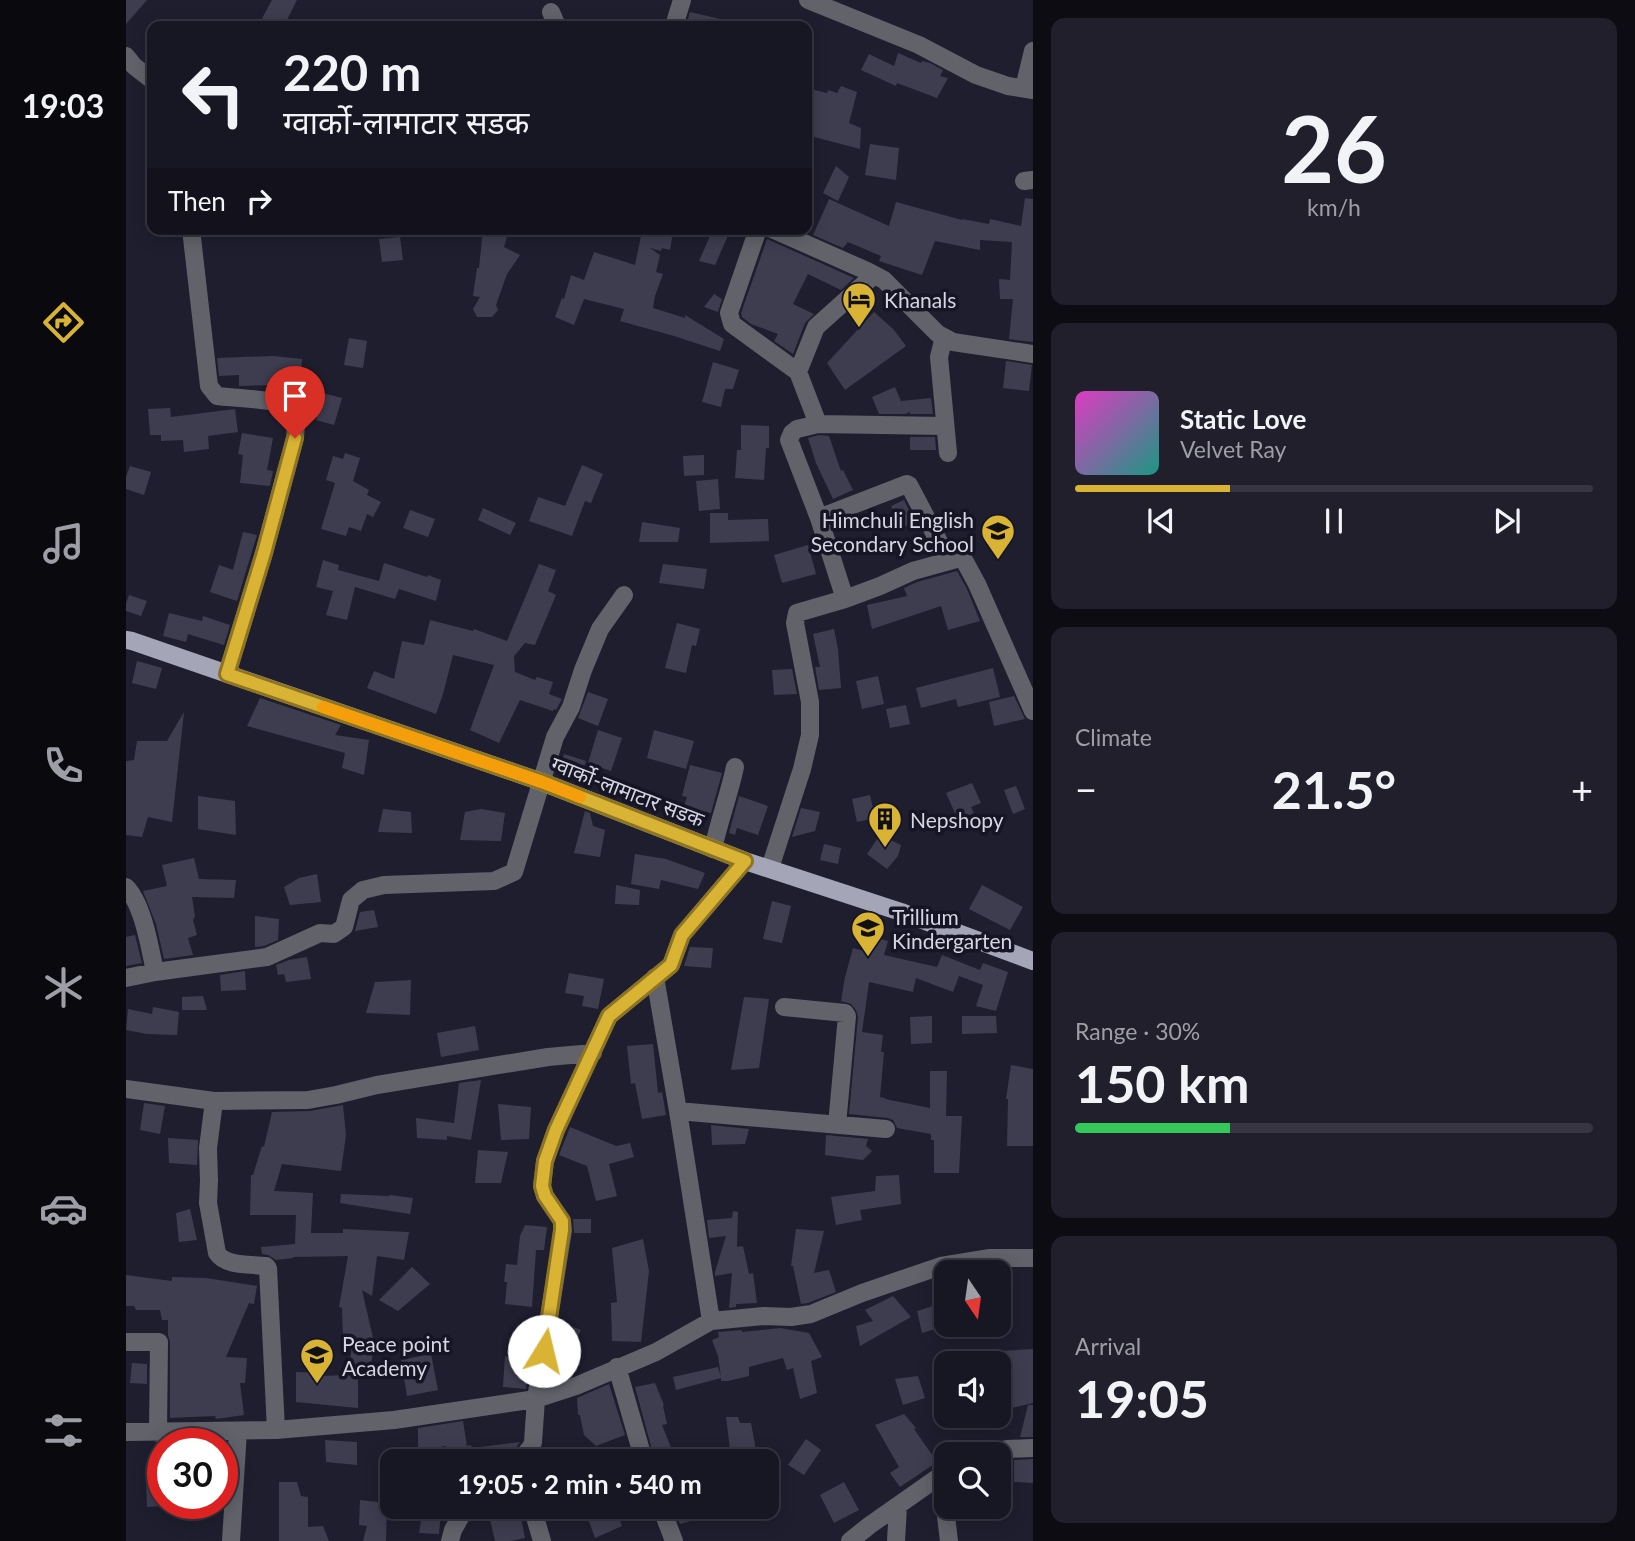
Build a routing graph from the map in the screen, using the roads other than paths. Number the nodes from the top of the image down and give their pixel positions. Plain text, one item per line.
1 (682, 0) edge
2 (808, 0) edge
3 (676, 21) edge
4 (1033, 51) edge
5 (126, 56) edge
6 (147, 76) edge
7 (1029, 89) edge
8 (192, 235) edge
9 (756, 235) edge
10 (785, 235) edge
11 (874, 275) junction
12 (944, 337) junction
13 (1033, 354) edge
14 (798, 372) junction
15 (818, 424) junction
16 (945, 426) junction
17 (948, 453) dead end
18 (820, 518) junction
19 (949, 561) junction
20 (625, 595) dead end
21 (845, 599) junction
22 (128, 645) edge
23 (227, 674) junction
24 (1033, 711) edge
25 (735, 767) dead end
26 (542, 782) junction
27 (713, 849) junction
28 (745, 861) junction
29 (770, 868) junction
30 (126, 887) edge
31 (1033, 961) edge
32 (155, 972) junction
33 (654, 977) junction
34 (126, 978) edge
35 (784, 1007) dead end
36 (593, 1053) junction
37 (126, 1089) edge
38 (214, 1101) junction
39 (678, 1111) junction
40 (837, 1125) junction
41 (886, 1129) dead end
42 (1033, 1258) edge
43 (711, 1321) junction
44 (126, 1342) edge
45 (617, 1367) junction
46 (536, 1399) junction
47 (158, 1428) edge
48 (276, 1430) junction
49 (238, 1431) edge
50 (126, 1433) edge
51 (147, 1433) edge
52 (1033, 1448) edge
53 (529, 1449) edge
54 (641, 1449) edge
55 (1011, 1449) edge
56 (934, 1480) edge
57 (898, 1506) junction
58 (232, 1519) edge
59 (459, 1519) edge
60 (535, 1519) edge
61 (666, 1519) edge
62 (947, 1519) edge
63 (230, 1541) edge
64 (450, 1541) edge
65 (542, 1541) edge
66 (674, 1541) edge
67 (850, 1541) edge
68 (896, 1541) edge
69 (949, 1541) edge

1 - 3 street
2 - 7 street
4 - 7 street
5 - 6 street
8 - 23 street
9 - 14 street
10 - 11 street
11 - 12 street
11 - 14 street
12 - 13 street
12 - 16 street
14 - 15 street
15 - 16 street
15 - 18 street
16 - 17 street
18 - 19 street
18 - 21 street
19 - 21 street
19 - 24 street
20 - 26 street
21 - 29 street
22 - 23 main road, ग्वार्को-लामाटार सडक
23 - 26 main road, ग्वार्को-लामाटार सडक
25 - 27 street
26 - 27 main road, ग्वार्को-लामाटार सडक
26 - 32 street
27 - 28 main road, ग्वार्को-लामाटार सडक
28 - 29 main road, ग्वार्को-लामाटार सडक
28 - 33 street
29 - 31 main road, ग्वार्को-लामाटार सडक
30 - 32 street
32 - 34 street
33 - 36 street
33 - 39 street
35 - 40 street
36 - 38 street
36 - 46 street
37 - 38 street
38 - 48 street
39 - 40 street
39 - 43 street
40 - 41 street
42 - 43 street
43 - 45 street
44 - 47 street
45 - 46 street
45 - 54 street
46 - 48 street
46 - 53 street
48 - 49 street
50 - 51 street
52 - 55 street
56 - 57 street
57 - 67 street
57 - 68 street
58 - 63 street
59 - 64 street
60 - 65 street
61 - 66 street
62 - 69 street

